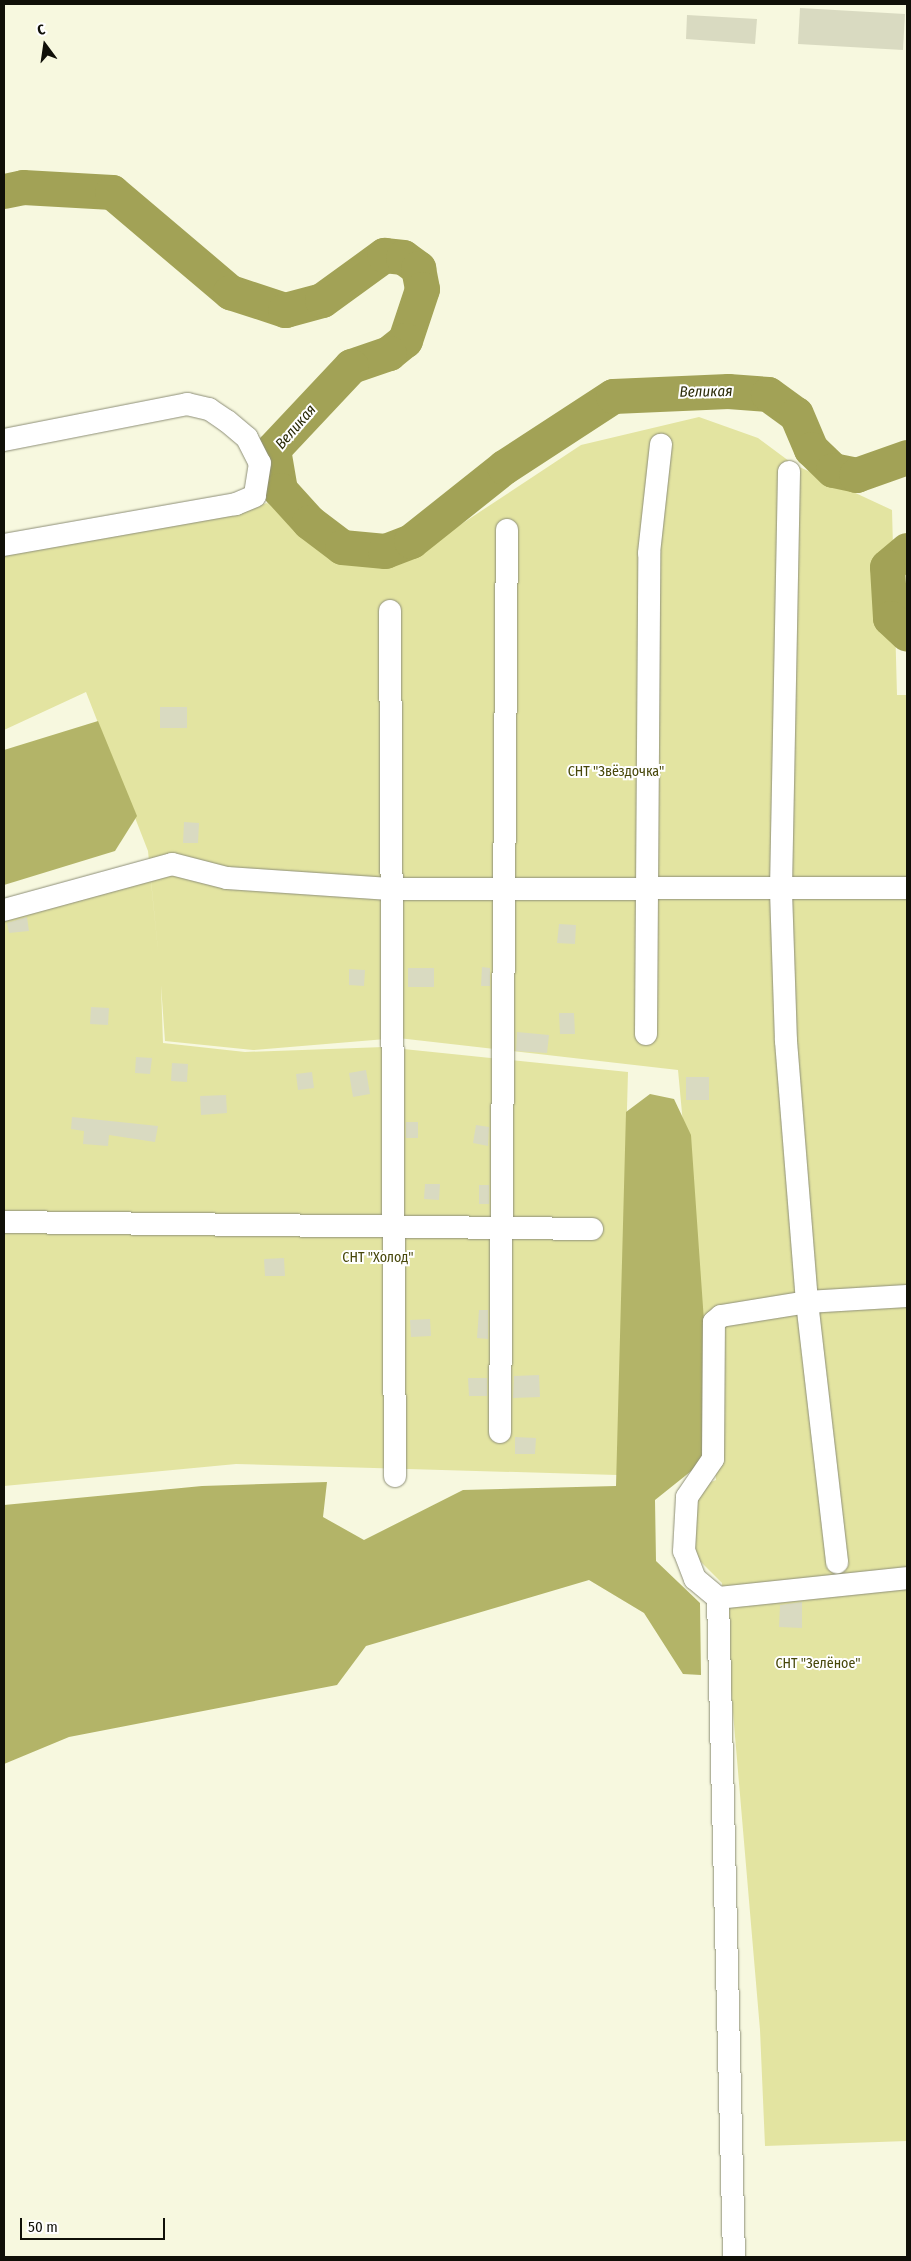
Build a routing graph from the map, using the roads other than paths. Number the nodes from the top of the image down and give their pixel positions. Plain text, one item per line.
1 (4, 440) edge
2 (661, 445) dead end
3 (789, 472) dead end
4 (507, 530) dead end
5 (4, 545) edge
6 (390, 611) dead end
7 (506, 888) junction
8 (647, 888) junction
9 (907, 888) edge
10 (390, 889) junction
11 (781, 891) junction
12 (4, 910) edge
13 (646, 1034) dead end
14 (4, 1222) edge
15 (394, 1228) junction
16 (499, 1228) junction
17 (592, 1229) dead end
18 (907, 1296) edge
19 (807, 1302) junction
20 (500, 1432) dead end
21 (395, 1476) dead end
22 (837, 1562) dead end
23 (907, 1578) edge
24 (718, 1598) junction
25 (734, 2257) edge

1 - 5 street
2 - 8 street
3 - 11 street
4 - 7 street
6 - 10 street
7 - 8 street
7 - 10 street
7 - 16 street
8 - 11 street
8 - 13 street
9 - 11 street
10 - 12 street
10 - 15 street
11 - 19 street
14 - 15 street
15 - 16 street
15 - 21 street
16 - 17 street
16 - 20 street
18 - 19 street
19 - 22 street
19 - 24 street
23 - 24 street
24 - 25 street

